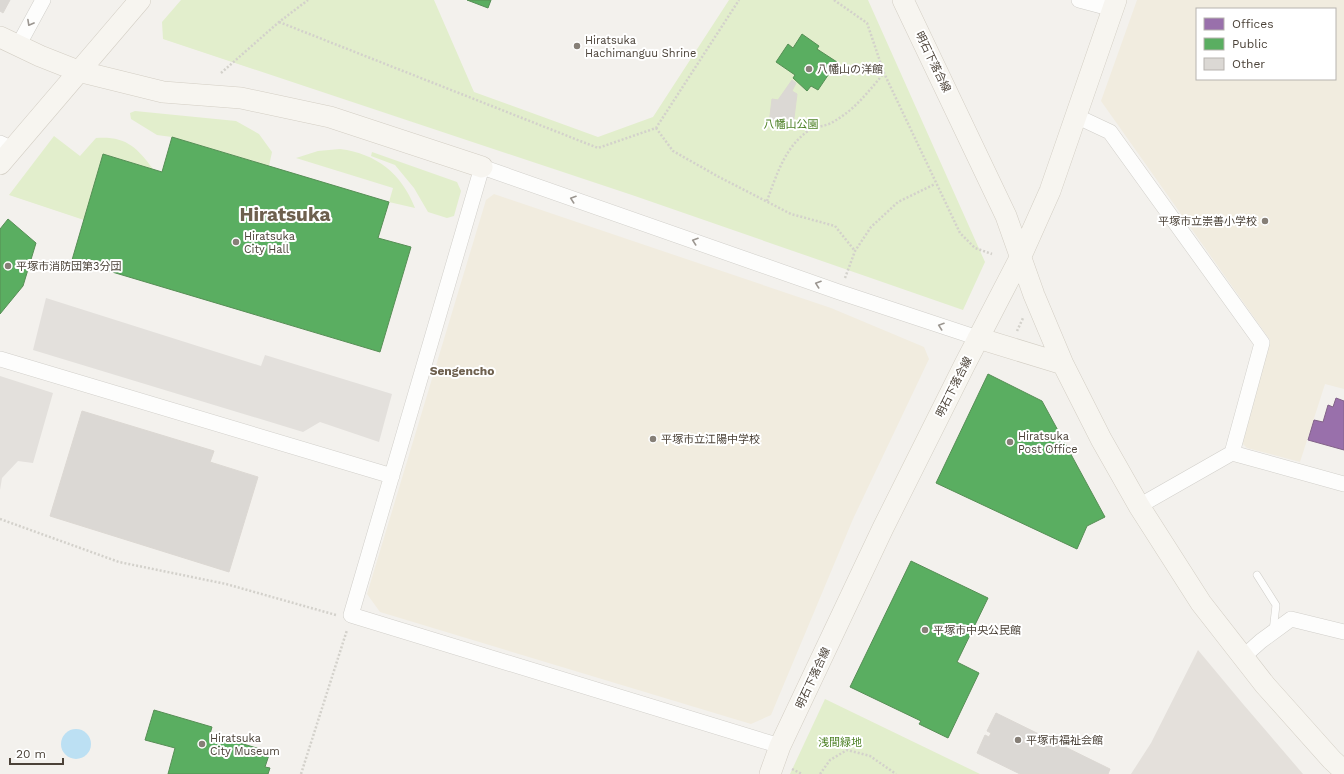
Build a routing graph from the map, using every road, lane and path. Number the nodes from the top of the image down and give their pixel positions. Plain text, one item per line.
1 (43, 0) edge
2 (140, 0) edge
3 (308, 0) edge
4 (739, 0) edge
5 (834, 0) edge
6 (1079, 0) edge
7 (907, 1) edge
8 (1114, 5) edge
9 (279, 22) junction
10 (9, 41) edge
11 (78, 71) junction
12 (221, 73) dead end
13 (884, 73) junction
14 (1076, 116) junction
15 (656, 128) junction
16 (4, 152) edge
17 (482, 167) junction
18 (936, 184) junction
19 (766, 201) junction
20 (855, 251) junction
21 (992, 254) dead end
22 (1022, 256) junction
23 (839, 292) junction
24 (1024, 317) dead end
25 (1017, 331) dead end
26 (978, 338) junction
27 (0, 359) edge
28 (1063, 364) junction
29 (1232, 453) junction
30 (392, 476) junction
31 (1344, 484) edge
32 (1139, 506) junction
33 (0, 519) edge
34 (1257, 575) dead end
35 (352, 615) junction
36 (1273, 632) junction
37 (1344, 632) edge
38 (1243, 657) junction
39 (780, 746) junction
40 (778, 771) edge
41 (1344, 771) edge
42 (301, 774) edge
43 (802, 774) edge
44 (820, 774) edge
45 (896, 774) edge

1 -> 10 street
2 - 11 street
3 - 9 path
4 - 15 path
5 - 13 path
6 - 8 street
7 - 22 street, 明石下落合線
8 - 14 street
9 - 12 path
9 - 15 path
10 - 11 street
11 - 16 street
11 - 17 street
13 - 18 path
13 - 19 path
14 - 22 street
14 - 29 street
15 - 19 path
23 -> 17 street
17 - 30 street
18 - 20 path
18 - 21 path
19 - 20 path
20 - 23 path
22 - 26 street, 明石下落合線
22 - 28 street
26 -> 23 street
24 - 25 path
26 - 28 street
26 - 39 street, 明石下落合線
27 - 30 street
28 - 32 street
29 - 31 street
29 - 32 street
30 - 35 street
32 - 38 street
33 - 35 path
34 - 36 lane
35 - 39 street
35 - 42 path
36 - 37 street
36 - 38 street
38 - 41 street
39 - 40 street, 明石下落合線
40 - 43 path
44 - 45 path

